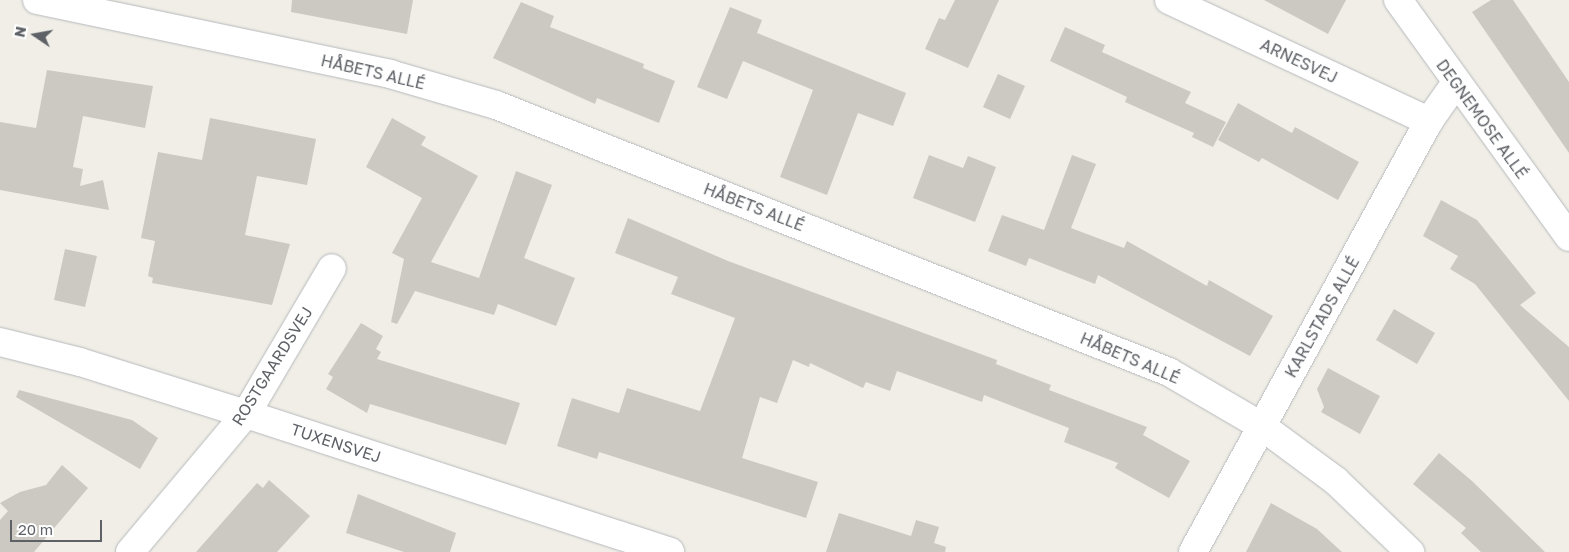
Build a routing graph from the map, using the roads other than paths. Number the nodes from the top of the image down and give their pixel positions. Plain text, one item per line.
1 (37, 0) edge
2 (1169, 0) edge
3 (1398, 0) edge
4 (1456, 84) junction
5 (1429, 121) junction
6 (1569, 237) edge
7 (332, 268) dead end
8 (0, 342) edge
9 (246, 414) junction
10 (1263, 427) junction
11 (130, 552) edge
12 (670, 552) edge
13 (1193, 552) edge
14 (1410, 552) edge

1 - 10 street, HÅBETS ALLÉ
2 - 5 street, ARNESVEJ
3 - 4 street, DEGNEMOSE ALLÉ
4 - 5 street, KARLSTADS ALLÉ
4 - 6 street, DEGNEMOSE ALLÉ
5 - 10 street, KARLSTADS ALLÉ
7 - 9 street, ROSTGAARDSVEJ
8 - 9 street, TUXENSVEJ
9 - 11 street, ROSTGAARDSVEJ
9 - 12 street, TUXENSVEJ
10 - 13 street, KARLSTADS ALLÉ
10 - 14 street, HÅBETS ALLÉ

